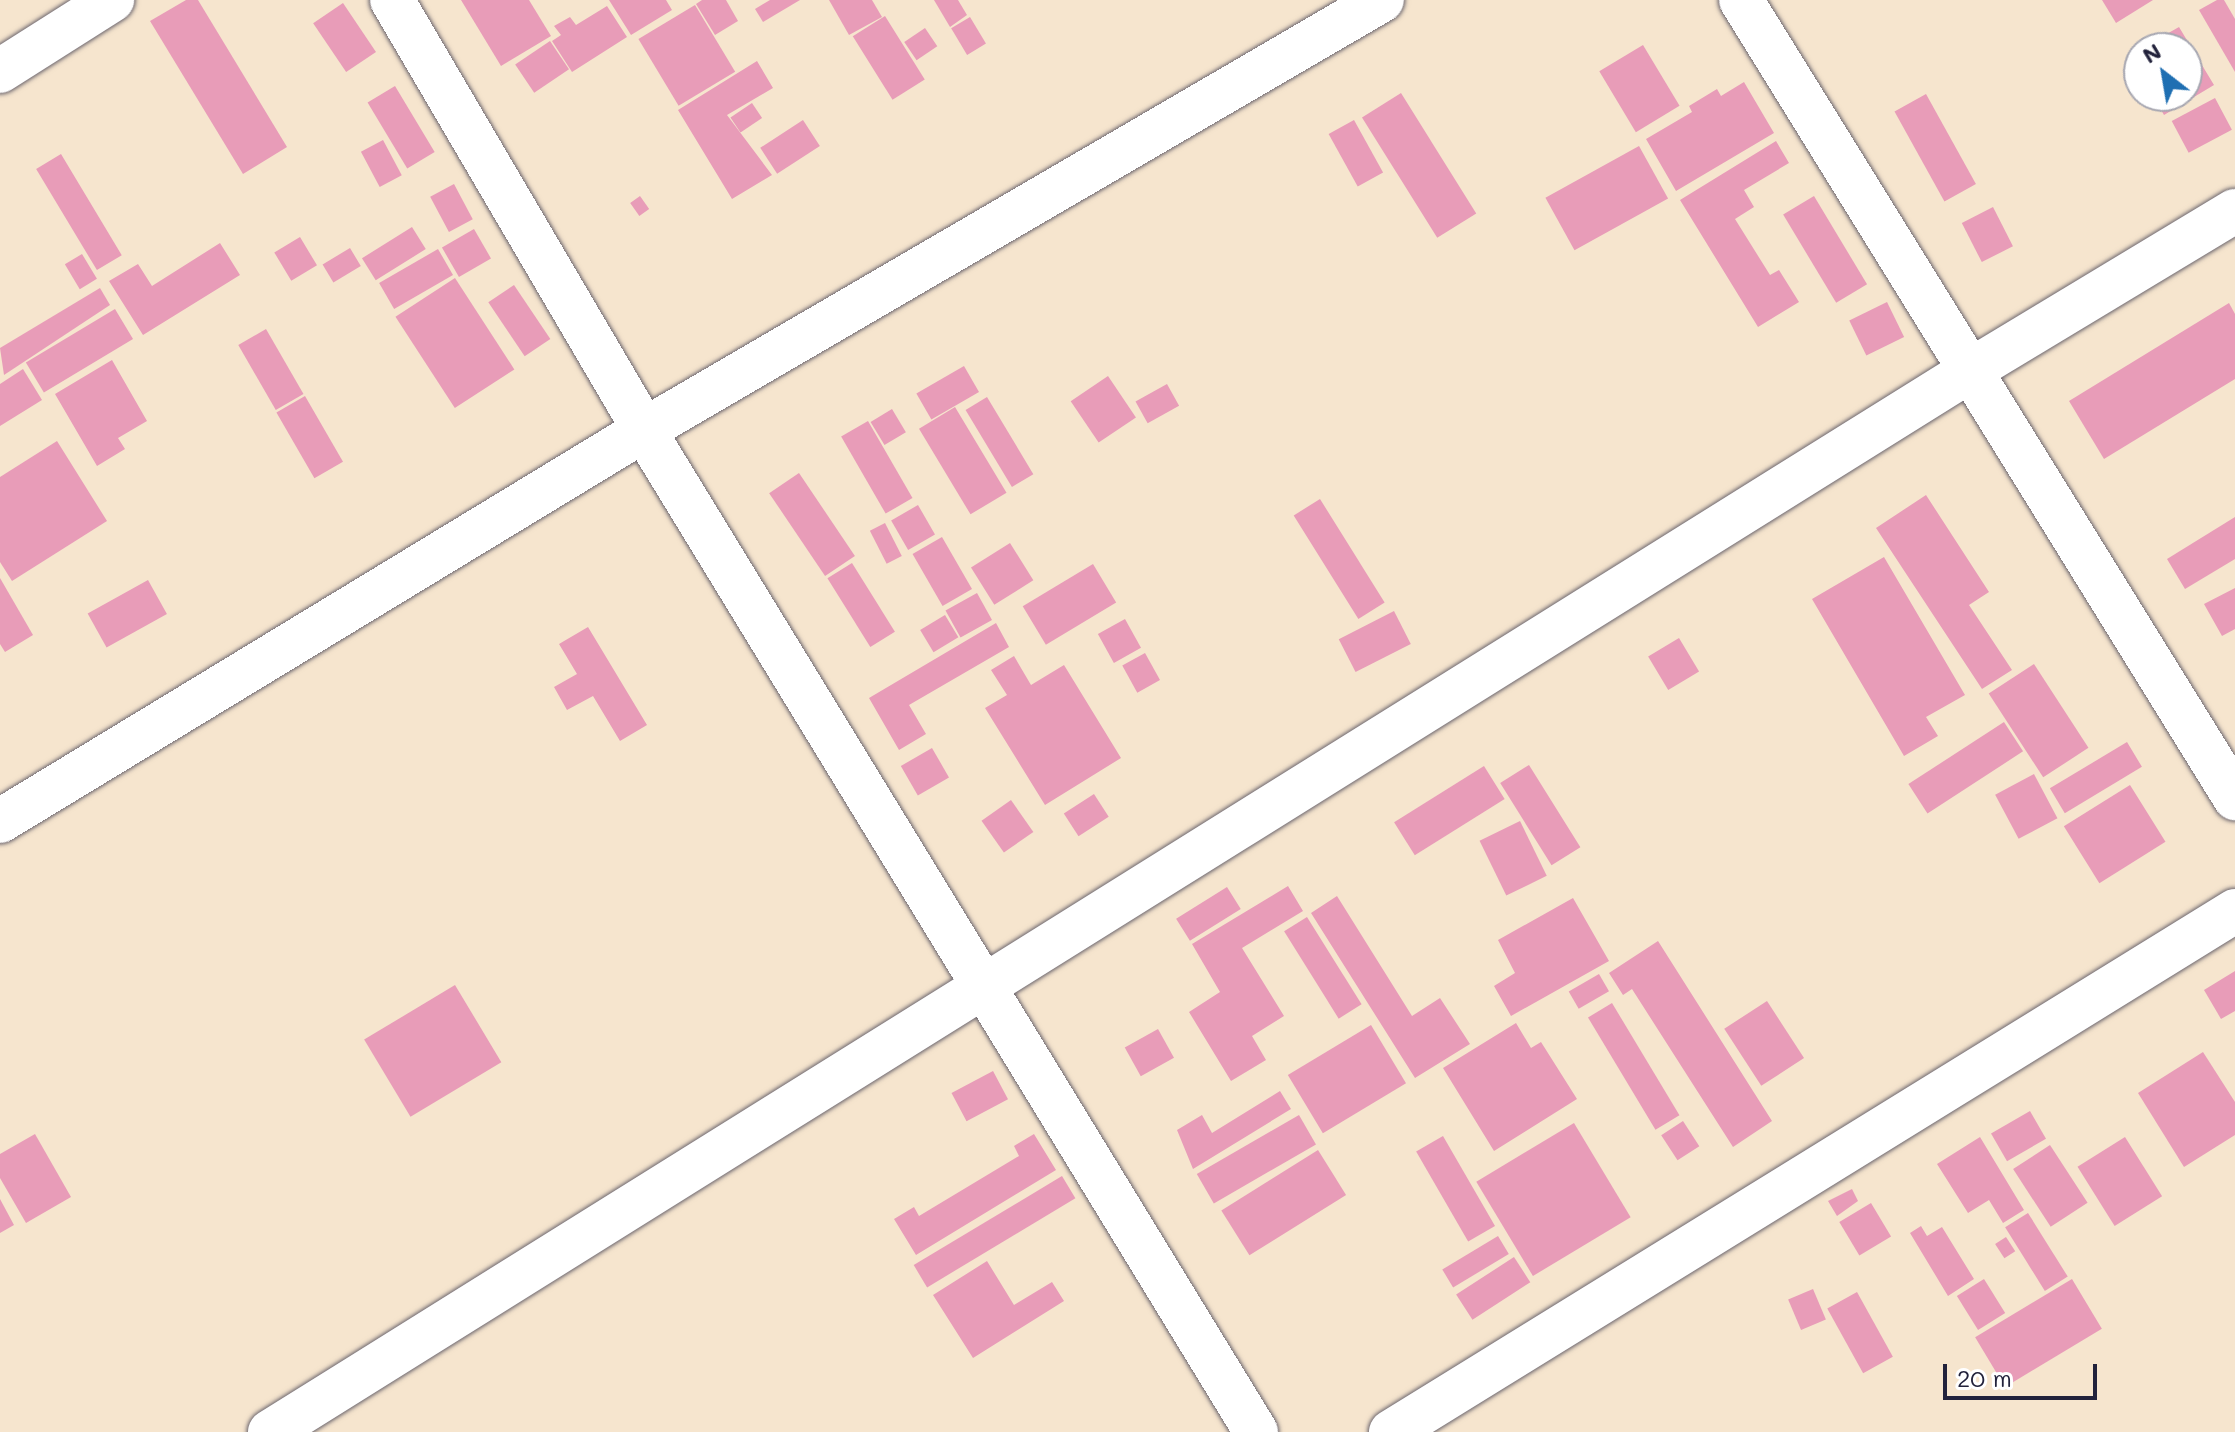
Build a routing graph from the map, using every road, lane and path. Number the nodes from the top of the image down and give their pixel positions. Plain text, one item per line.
1 (112, 0) edge
2 (392, 0) edge
3 (1382, 0) edge
4 (1741, 0) edge
5 (0, 71) edge
6 (2235, 211) edge
7 (1971, 370) junction
8 (644, 430) junction
9 (2235, 798) edge
10 (0, 821) edge
11 (2235, 911) edge
12 (986, 989) junction
13 (270, 1432) edge
14 (1256, 1432) edge
15 (1391, 1432) edge

1 - 5 street
2 - 8 street
3 - 8 street
4 - 7 street
6 - 7 street
7 - 9 street
7 - 12 street
8 - 10 street
8 - 12 street
11 - 15 street
12 - 13 street
12 - 14 street

